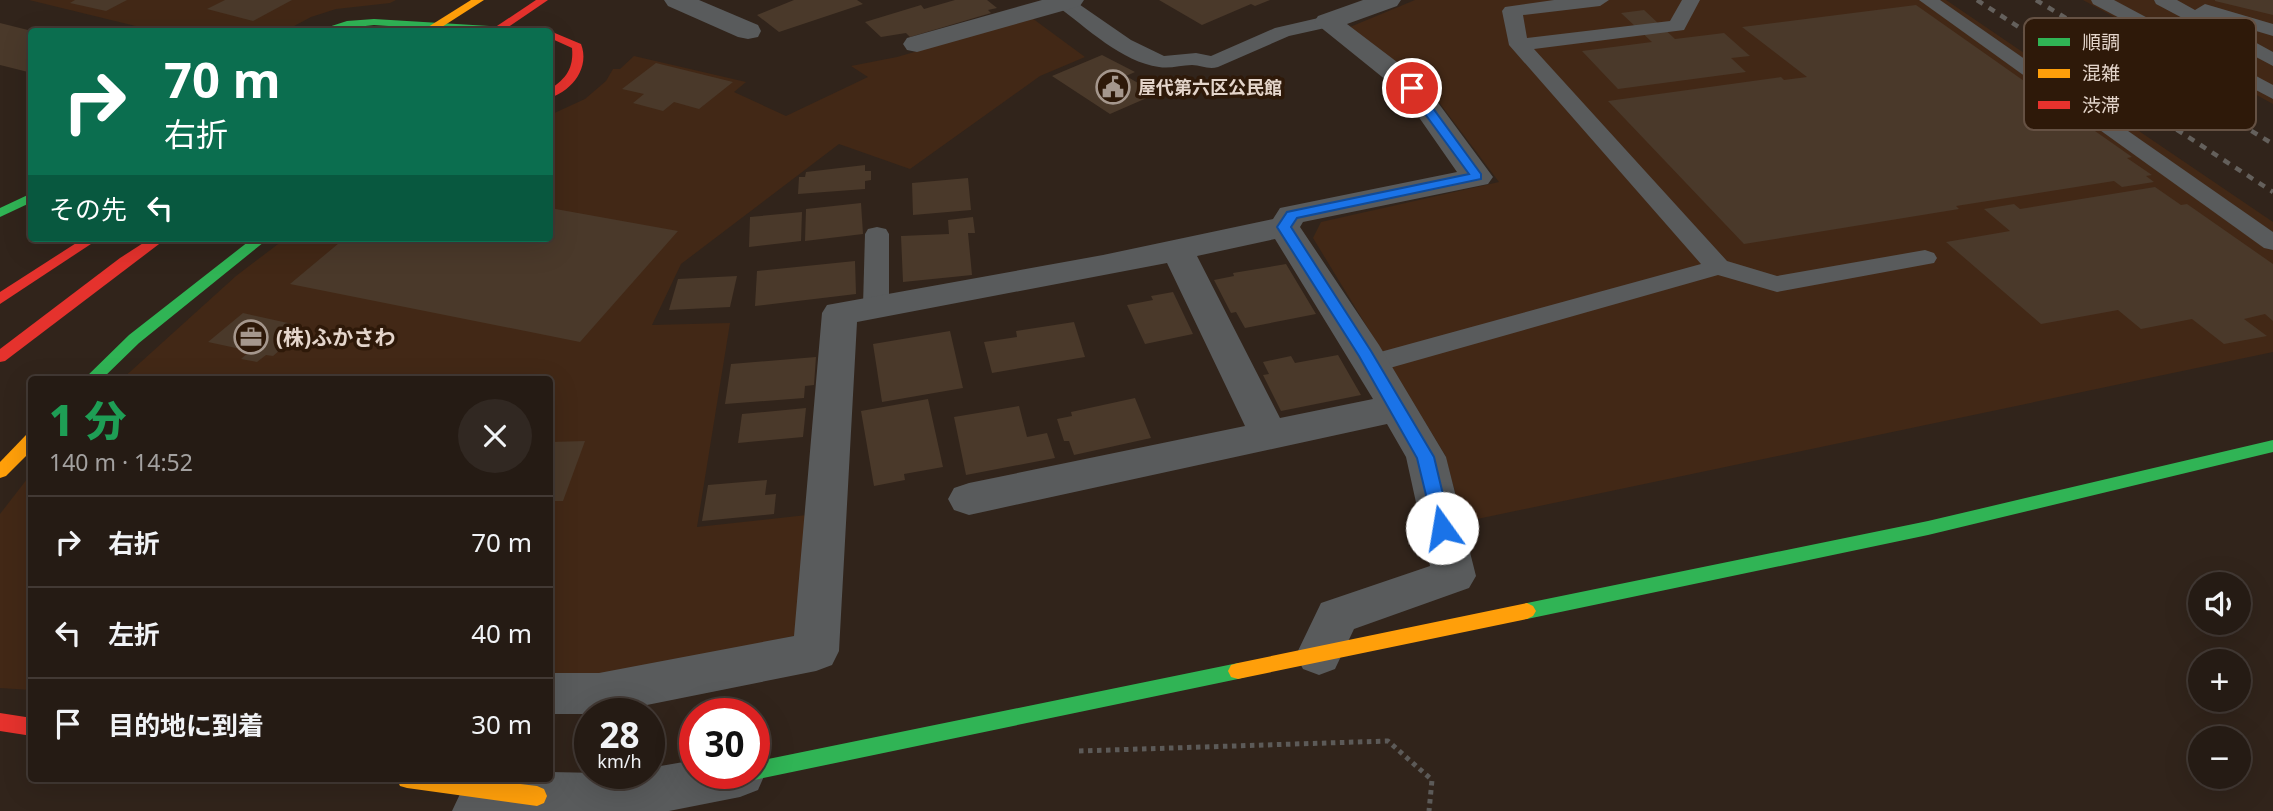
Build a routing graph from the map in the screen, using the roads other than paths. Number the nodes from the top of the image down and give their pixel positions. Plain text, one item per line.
1 (479, 0) edge
2 (543, 0) edge
3 (677, 0) edge
4 (1388, 0) edge
5 (1600, 0) edge
6 (1691, 0) edge
7 (1928, 0) edge
8 (2101, 0) edge
9 (2138, 0) edge
10 (2163, 0) edge
11 (2193, 0) edge
12 (1068, 1) edge
13 (2134, 18) edge
14 (2172, 18) edge
15 (2196, 18) edge
16 (2227, 18) edge
17 (1327, 22) junction
18 (2256, 26) edge
19 (332, 28) edge
20 (422, 28) edge
21 (432, 28) edge
22 (498, 28) edge
23 (2273, 30) edge
24 (748, 31) dead end
25 (553, 35) edge
26 (918, 44) dead end
27 (1518, 45) junction
28 (2256, 51) edge
29 (2273, 60) edge
30 (2256, 63) edge
31 (2024, 68) edge
32 (2273, 72) edge
33 (2256, 84) edge
34 (553, 92) edge
35 (2273, 93) edge
36 (2113, 130) edge
37 (28, 199) edge
38 (0, 213) edge
39 (1284, 227) junction
40 (877, 234) dead end
41 (87, 242) edge
42 (154, 242) edge
43 (256, 242) edge
44 (2273, 243) edge
45 (1177, 249) junction
46 (1925, 258) dead end
47 (1718, 267) junction
48 (0, 299) edge
49 (876, 306) junction
50 (0, 357) edge
51 (1372, 364) junction
52 (95, 376) edge
53 (1396, 408) junction
54 (1269, 435) junction
55 (28, 443) edge
56 (2273, 446) edge
57 (0, 472) edge
58 (969, 499) dead end
59 (1319, 655) junction
60 (553, 694) edge
61 (0, 722) edge
62 (28, 726) edge
63 (770, 768) edge
64 (430, 782) edge
65 (679, 786) edge
66 (537, 796) junction
67 (478, 811) edge

1 - 21 main road
2 - 22 main road
3 - 24 street
4 - 17 street
5 - 27 lane
6 - 27 lane
7 - 31 lane
8 - 13 lane
9 - 14 lane
10 - 15 lane
11 - 16 lane
12 - 17 lane
12 - 26 street
17 - 39 street
18 - 23 lane
19 - 20 main road
25 - 34 main road
27 - 47 lane
28 - 29 lane
30 - 32 lane
33 - 35 lane
36 - 44 lane
37 - 38 main road
39 - 45 street
39 - 51 street
40 - 49 lane
41 - 48 main road
42 - 50 main road
43 - 52 main road
45 - 49 street
45 - 54 street
46 - 47 lane
47 - 51 lane
49 - 60 street
51 - 53 street
53 - 54 street
53 - 59 street
54 - 58 street
55 - 57 main road
56 - 59 main road
59 - 63 main road
61 - 62 main road
64 - 66 main road
65 - 66 street
66 - 67 street

